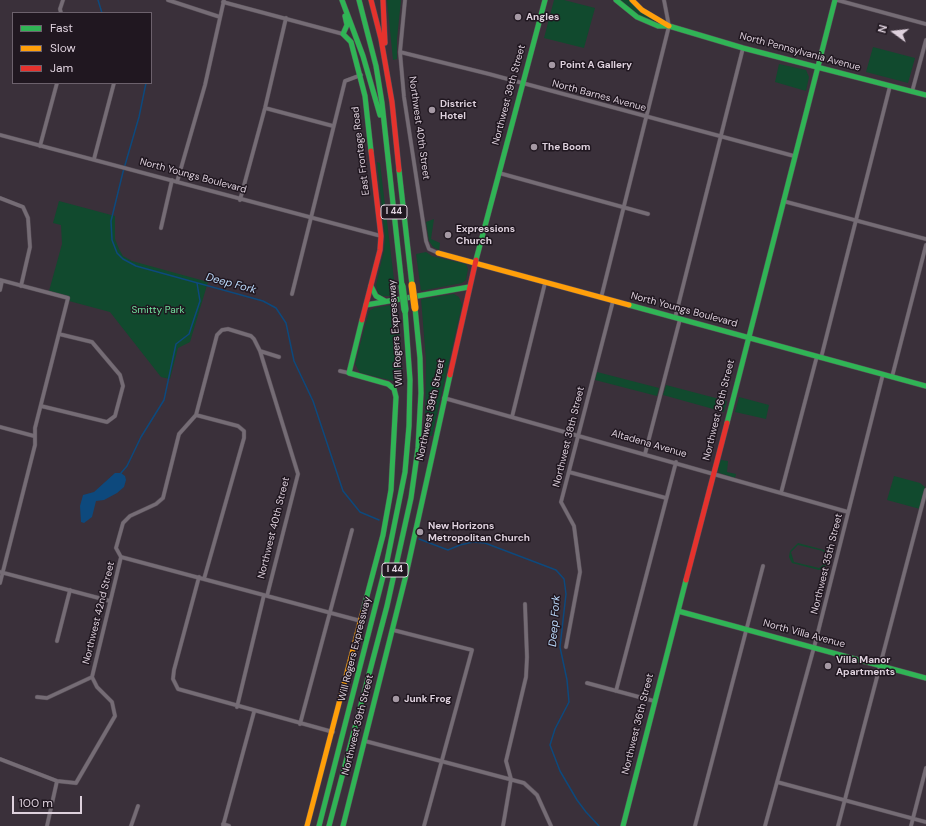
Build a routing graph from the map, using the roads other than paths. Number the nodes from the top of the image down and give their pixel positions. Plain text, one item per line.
1 (63, 0) edge
2 (168, 0) edge
3 (340, 0) edge
4 (359, 0) edge
5 (371, 0) edge
6 (383, 0) edge
7 (405, 0) edge
8 (545, 0) edge
9 (616, 0) edge
10 (632, 0) edge
11 (664, 0) edge
12 (836, 0) edge
13 (224, 1) edge
14 (61, 12) edge
15 (220, 17) junction
16 (286, 18) junction
17 (926, 24) edge
18 (669, 26) junction
19 (343, 34) junction
20 (926, 40) edge
21 (743, 48) junction
22 (400, 52) junction
23 (385, 59) junction
24 (817, 67) junction
25 (361, 75) junction
26 (523, 83) junction
27 (57, 84) edge
28 (114, 84) edge
29 (890, 86) junction
30 (912, 92) junction
31 (926, 95) edge
32 (265, 108) junction
33 (646, 116) junction
34 (333, 126) junction
35 (0, 135) edge
36 (720, 136) junction
37 (386, 139) junction
38 (40, 146) junction
39 (794, 156) junction
40 (94, 159) junction
41 (499, 173) junction
42 (172, 180) junction
43 (177, 182) junction
44 (0, 198) edge
45 (240, 200) junction
46 (783, 200) junction
47 (623, 207) junction
48 (648, 214) dead end
49 (311, 218) junction
50 (856, 220) junction
51 (160, 228) dead end
52 (381, 236) junction
53 (926, 239) edge
54 (926, 245) edge
55 (438, 254) joint
56 (475, 263) junction
57 (1, 281) edge
58 (545, 282) junction
59 (21, 286) junction
60 (371, 286) junction
61 (469, 287) junction
62 (0, 290) edge
63 (292, 294) dead end
64 (601, 298) junction
65 (613, 301) junction
66 (386, 302) junction
67 (366, 305) junction
68 (677, 318) junction
69 (59, 334) junction
70 (748, 338) junction
71 (260, 351) junction
72 (279, 357) dead end
73 (819, 357) junction
74 (340, 371) dead end
75 (349, 373) junction
76 (883, 374) junction
77 (892, 377) junction
78 (926, 386) edge
79 (444, 398) junction
80 (41, 406) junction
81 (196, 415) junction
82 (512, 417) junction
83 (0, 427) edge
84 (578, 435) junction
85 (34, 436) junction
86 (645, 454) junction
87 (676, 462) junction
88 (569, 472) junction
89 (713, 474) junction
90 (926, 490) edge
91 (781, 493) junction
92 (666, 498) junction
93 (848, 512) junction
94 (352, 530) dead end
95 (121, 557) junction
96 (762, 566) dead end
97 (1, 572) edge
98 (199, 577) junction
99 (204, 579) junction
100 (0, 583) edge
101 (70, 590) junction
102 (266, 595) junction
103 (110, 600) junction
104 (525, 604) dead end
105 (678, 611) junction
106 (330, 612) junction
107 (361, 620) junction
108 (746, 629) junction
109 (393, 630) junction
110 (57, 641) dead end
111 (566, 647) dead end
112 (813, 647) junction
113 (881, 666) junction
114 (92, 677) junction
115 (926, 678) edge
116 (587, 683) dead end
117 (616, 691) junction
118 (37, 697) dead end
119 (654, 701) junction
120 (236, 707) junction
121 (254, 712) junction
122 (300, 724) junction
123 (332, 732) junction
124 (365, 741) junction
125 (0, 759) edge
126 (442, 762) junction
127 (926, 768) edge
128 (511, 779) junction
129 (57, 780) junction
130 (777, 782) junction
131 (845, 800) junction
132 (138, 806) dead end
133 (913, 819) junction
134 (926, 822) edge
135 (223, 825) edge
136 (46, 826) edge
137 (131, 826) edge
138 (229, 826) edge
139 (307, 826) edge
140 (319, 826) edge
141 (329, 826) edge
142 (343, 826) edge
143 (424, 826) edge
144 (502, 826) edge
145 (551, 826) edge
146 (623, 826) edge
147 (695, 826) edge
148 (765, 826) edge
149 (838, 826) edge
150 (911, 826) edge

1 - 14 street
2 - 15 street
3 - 19 main road
3 - 37 main road
4 - 37 main road, Will Rogers Expressway / I 44
5 - 23 main road, Will Rogers Expressway / I 44
6 - 23 main road
7 - 22 street, Northwest 40th Street
8 - 26 main road, Northwest 39th Street
9 - 18 main road, North Pennsylvania Avenue
10 - 18 main road, North Pennsylvania Avenue
11 - 18 street
12 - 17 street
12 - 24 main road, Northwest 36th Street
13 - 15 street
13 - 16 street
15 - 43 street
16 - 19 street
16 - 32 street
18 - 21 main road, North Pennsylvania Avenue
18 - 33 street
19 - 25 main road, East Frontage Road
20 - 30 street
21 - 24 main road, North Pennsylvania Avenue
21 - 36 street
22 - 26 street, North Barnes Avenue
22 - 55 street, Northwest 40th Street
23 - 141 main road, Will Rogers Expressway / I 44, bridge
24 - 29 main road, North Pennsylvania Avenue
24 - 39 main road, Northwest 36th Street
25 - 34 street
25 - 52 main road, East Frontage Road
26 - 33 street, North Barnes Avenue
26 - 41 main road, Northwest 39th Street
27 - 38 street
28 - 40 street
29 - 30 main road, North Pennsylvania Avenue
29 - 50 street
30 - 31 main road, North Pennsylvania Avenue
32 - 34 street
32 - 45 street
33 - 36 street, North Barnes Avenue
33 - 47 street
34 - 49 street
35 - 38 street, North Youngs Boulevard
36 - 39 street, North Barnes Avenue
36 - 68 street
37 - 140 main road, Will Rogers Expressway / I 44, bridge
38 - 40 street, North Youngs Boulevard
39 - 46 main road, Northwest 36th Street
40 - 42 street, North Youngs Boulevard
41 - 47 street
41 - 56 main road, Northwest 39th Street
42 - 43 street, North Youngs Boulevard
42 - 51 street
43 - 45 street, North Youngs Boulevard
44 - 59 street
45 - 49 street, North Youngs Boulevard
46 - 50 street
46 - 70 main road, Northwest 36th Street
47 - 48 street
47 - 64 street
49 - 52 street, North Youngs Boulevard
49 - 63 street
50 - 53 street
50 - 73 street
52 - 60 main road, East Frontage Road
54 - 77 street
55 - 56 main road, North Youngs Boulevard
56 - 58 main road, North Youngs Boulevard
56 - 61 main road, Northwest 39th Street
57 - 59 street
57 - 62 street
58 - 64 main road, North Youngs Boulevard
58 - 82 street
59 - 69 street
60 - 66 main road
60 - 67 main road, East Frontage Road
61 - 66 main road
61 - 79 main road, Northwest 39th Street
64 - 65 main road, North Youngs Boulevard
65 - 68 main road, North Youngs Boulevard
65 - 84 street, Northwest 38th Street
66 - 67 main road
67 - 75 main road
68 - 70 main road, North Youngs Boulevard
68 - 86 street
69 - 80 street
69 - 80 street
70 - 73 main road, North Youngs Boulevard
70 - 89 main road, Northwest 36th Street
71 - 72 street
71 - 81 street, Northwest 42nd Street
71 - 102 street, Northwest 40th Street
73 - 76 main road, North Youngs Boulevard
73 - 91 street
74 - 75 street
75 - 107 main road
76 - 77 main road, North Youngs Boulevard
76 - 93 street, Northwest 35th Street
77 - 78 main road, North Youngs Boulevard
79 - 82 street, Altadena Avenue
79 - 109 main road, Northwest 39th Street
80 - 85 street
81 - 95 street, Northwest 42nd Street
81 - 99 street
82 - 84 street, Altadena Avenue
83 - 85 street
84 - 86 street, Altadena Avenue
84 - 88 street, Northwest 38th Street
85 - 97 street
86 - 87 street, Altadena Avenue
87 - 89 street, Altadena Avenue
87 - 92 street
88 - 92 street
88 - 111 street, Northwest 38th Street
89 - 91 street, Altadena Avenue
89 - 105 main road, Northwest 36th Street
90 - 113 street
91 - 93 street, Altadena Avenue
92 - 117 street
93 - 112 street, Northwest 35th Street
94 - 106 street
95 - 98 street
95 - 103 street, Northwest 42nd Street
96 - 108 street
97 - 100 street
97 - 101 street
98 - 99 street
98 - 120 street
99 - 102 street
101 - 103 street
101 - 110 street
102 - 106 street
102 - 120 street, Northwest 40th Street
103 - 114 street, Northwest 42nd Street
104 - 128 street
105 - 108 main road, North Villa Avenue
105 - 119 main road, Northwest 36th Street
106 - 107 street
106 - 122 street
107 - 123 main road
108 - 112 main road, North Villa Avenue
108 - 147 street
109 - 124 main road, Northwest 39th Street
109 - 126 street
112 - 113 main road, North Villa Avenue
112 - 130 street, Northwest 35th Street
113 - 115 main road, North Villa Avenue
113 - 131 street
114 - 118 street
114 - 129 street, Northwest 42nd Street
116 - 117 street
117 - 119 street
119 - 146 main road, Northwest 36th Street
120 - 121 street
121 - 122 street
121 - 135 street
122 - 123 street
123 - 139 main road
124 - 126 street
124 - 142 main road, Northwest 39th Street
125 - 129 street
126 - 128 street
126 - 143 street
127 - 133 street
128 - 144 street
128 - 145 street
129 - 136 street
130 - 131 street
130 - 148 street, Northwest 35th Street
131 - 133 street
131 - 149 street
132 - 137 street
133 - 134 street
133 - 150 street
135 - 138 street

